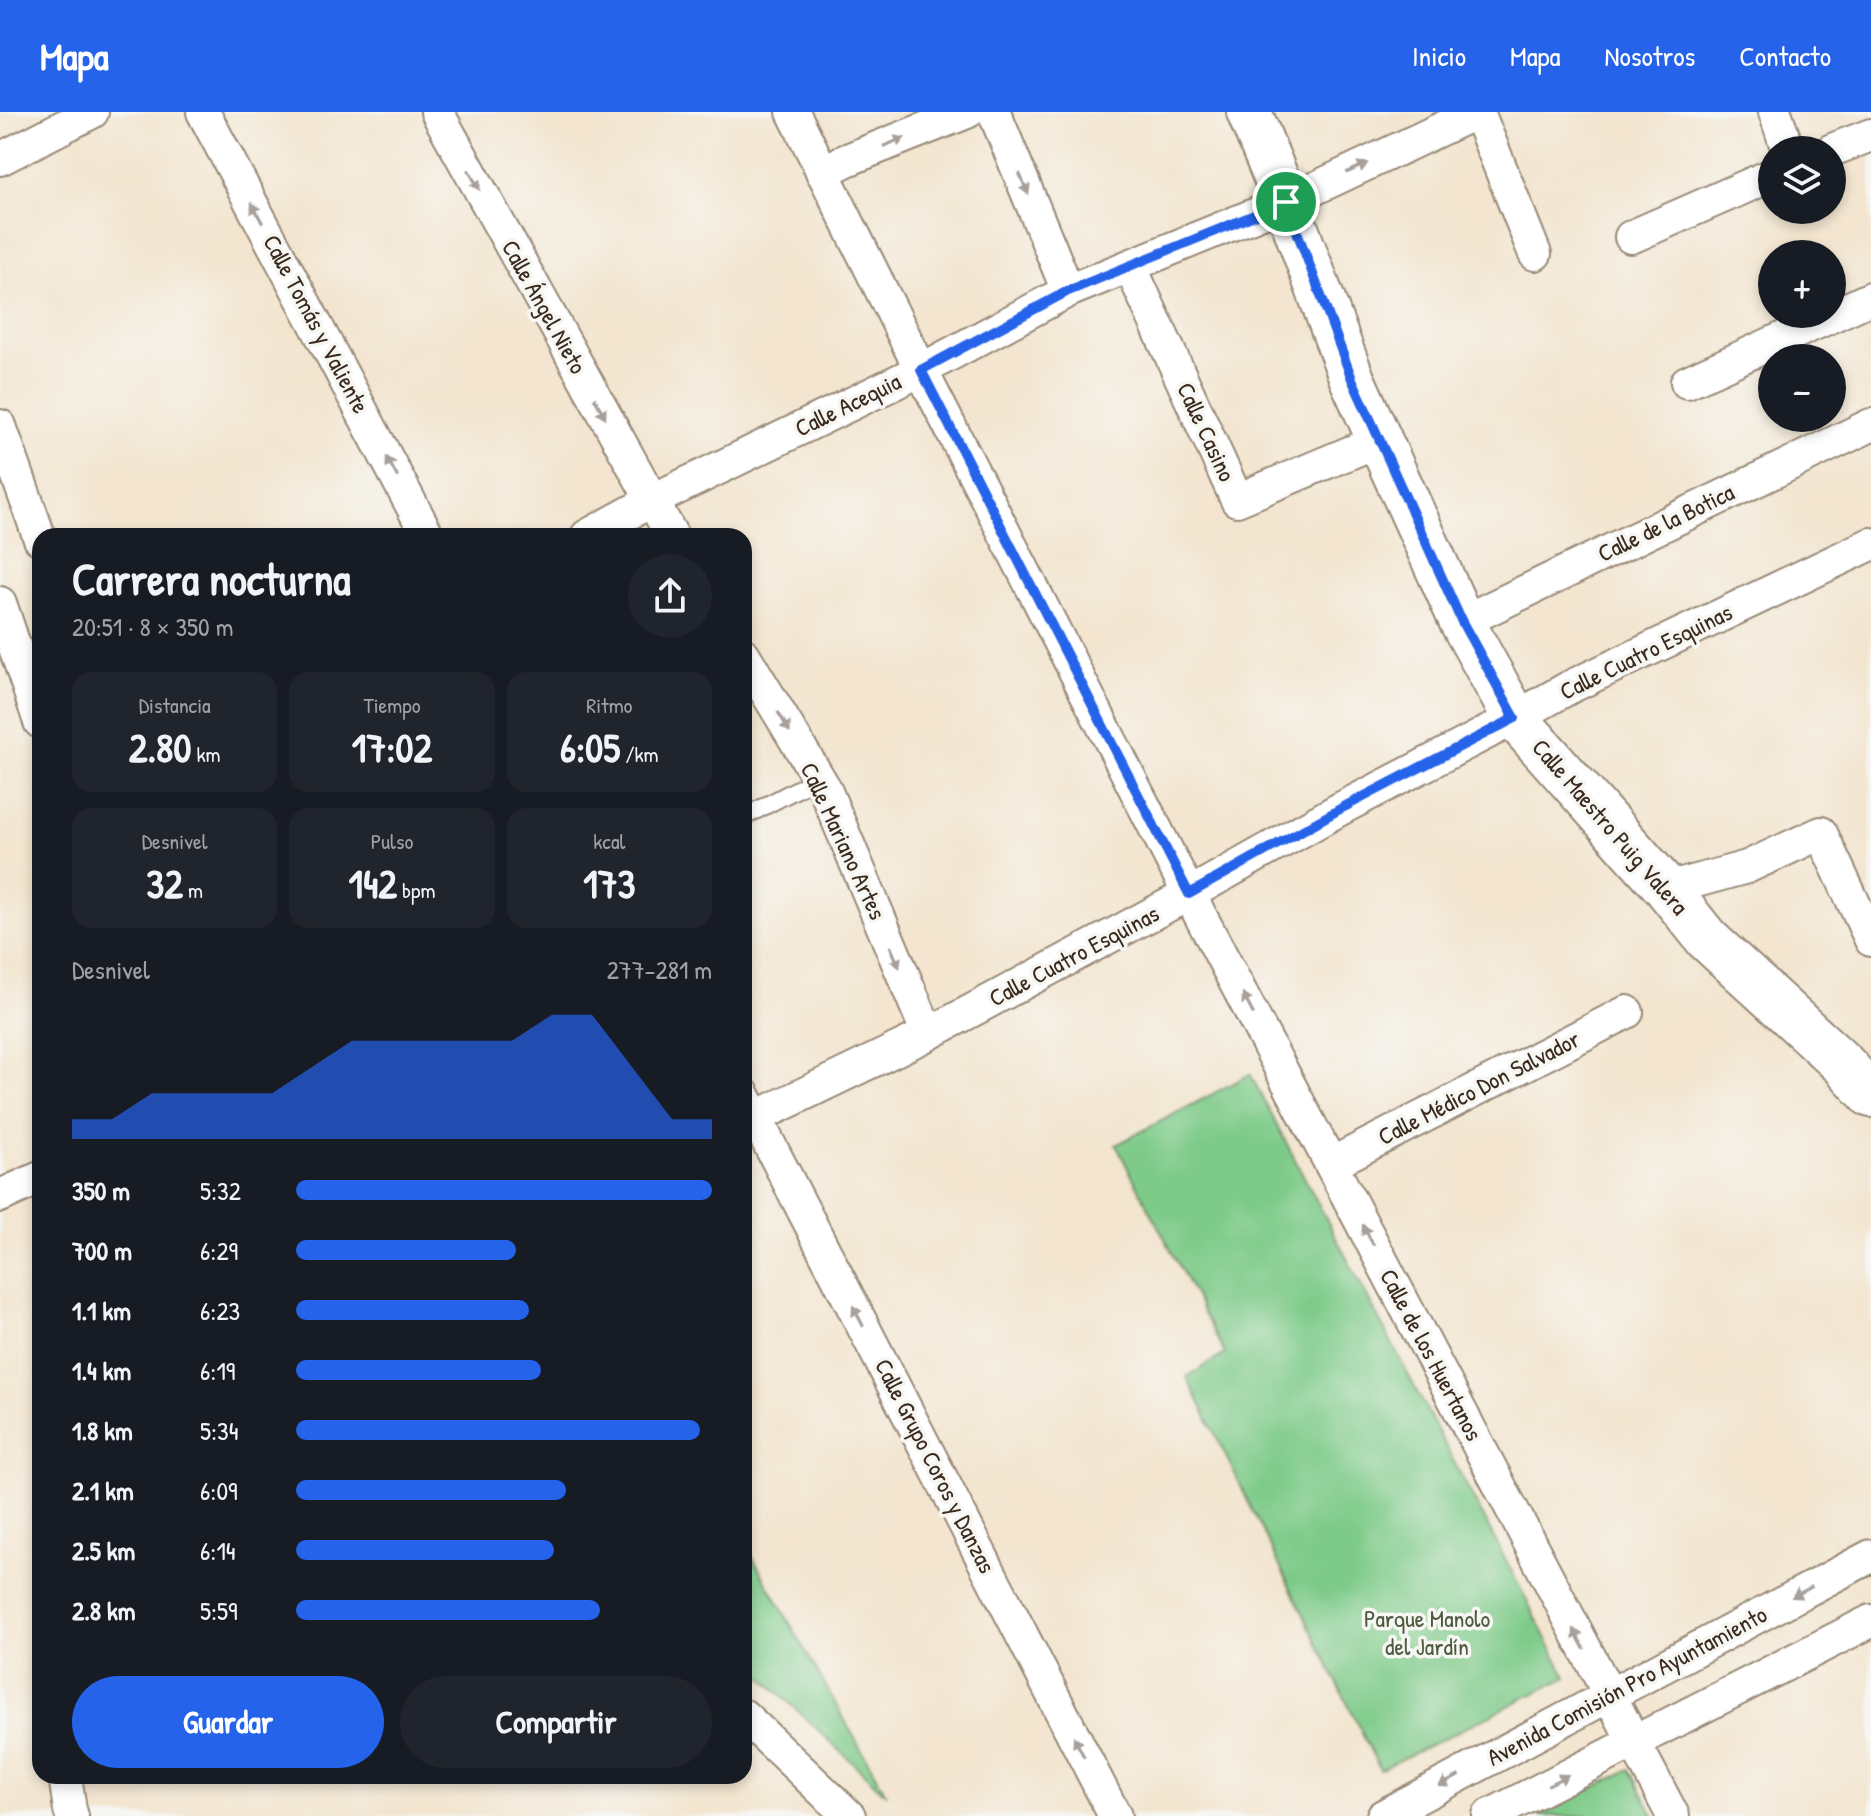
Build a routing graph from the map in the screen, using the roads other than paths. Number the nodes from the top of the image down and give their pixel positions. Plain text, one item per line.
1 (92, 112) edge
2 (203, 112) edge
3 (437, 112) edge
4 (793, 112) edge
5 (967, 112) edge
6 (994, 112) edge
7 (1249, 112) edge
8 (1477, 112) edge
9 (1775, 112) edge
10 (1864, 112) edge
11 (1871, 132) edge
12 (1783, 136) edge
13 (1846, 144) edge
14 (0, 159) edge
15 (822, 172) junction
16 (1758, 181) edge
17 (1286, 202) junction
18 (1631, 237) dead end
19 (1535, 254) dead end
20 (1130, 266) junction
21 (1068, 291) junction
22 (1871, 298) edge
23 (921, 370) junction
24 (1687, 382) dead end
25 (1871, 425) edge
26 (0, 426) edge
27 (1380, 440) junction
28 (651, 501) junction
29 (36, 528) edge
30 (424, 528) edge
31 (602, 528) edge
32 (667, 528) edge
33 (1871, 544) edge
34 (0, 603) edge
35 (1462, 622) junction
36 (752, 668) edge
37 (32, 698) edge
38 (1515, 718) junction
39 (818, 778) junction
40 (752, 813) edge
41 (1667, 889) junction
42 (1189, 894) junction
43 (1871, 940) edge
44 (1627, 1012) dead end
45 (928, 1034) junction
46 (1862, 1071) edge
47 (752, 1109) edge
48 (752, 1119) edge
49 (1331, 1164) junction
50 (32, 1182) edge
51 (0, 1196) edge
52 (1871, 1556) edge
53 (1871, 1621) edge
54 (1608, 1695) junction
55 (752, 1724) edge
56 (1633, 1742) junction
57 (66, 1784) edge
58 (72, 1816) edge
59 (849, 1816) edge
60 (1115, 1816) edge
61 (1383, 1816) edge
62 (1489, 1816) edge
63 (1673, 1816) edge

1 - 14 street
30 -> 2 street, Calle Tomás y Valiente
3 -> 28 street, Calle Ángel Nieto
4 - 15 street, Calle de los Huertanos
15 -> 5 street
6 -> 21 street
7 - 17 main road, Calle Maestro Puig Valera
17 -> 8 street, Calle Acequia
8 - 19 street
9 - 12 street
10 - 11 street
11 - 13 street
15 - 23 street, Calle de los Huertanos
16 - 18 street
17 - 20 street, Calle Acequia
17 - 27 main road, Calle Maestro Puig Valera
20 - 21 street, Calle Acequia
20 - 27 street, Calle Casino
21 - 23 street, Calle Acequia
22 - 24 street
23 - 28 street, Calle Acequia
23 - 42 street, Calle de los Huertanos
25 - 35 street, Calle de la Botica
26 - 29 street
27 - 35 main road, Calle Maestro Puig Valera
28 - 31 street, Calle Acequia
28 - 32 street
33 - 38 street, Calle Cuatro Esquinas
34 - 37 street
35 - 38 main road, Calle Maestro Puig Valera
36 -> 39 street, Calle Mariano Artes
38 - 41 main road, Calle Maestro Puig Valera
38 - 42 street, Calle Cuatro Esquinas
39 - 40 lane
39 -> 45 street, Calle Mariano Artes
41 - 43 street
41 - 46 main road, Calle Maestro Puig Valera
42 - 45 street, Calle Cuatro Esquinas
49 -> 42 street, Calle de los Huertanos
44 - 49 street, Calle Médico Don Salvador
45 - 47 street, Calle Cuatro Esquinas
60 -> 48 street, Calle Grupo Coros y Danzas
54 -> 49 street, Calle de los Huertanos
50 - 51 street
52 -> 54 street, Avenida Comisión Pro Ayuntamiento
53 - 56 street, Avenida Comisión Pro Ayuntamiento
54 - 56 street, Calle de los Huertanos
54 -> 61 street, Avenida Comisión Pro Ayuntamiento
55 - 59 street
62 -> 56 street, Avenida Comisión Pro Ayuntamiento
56 - 63 street, Calle de los Huertanos
57 - 58 street

